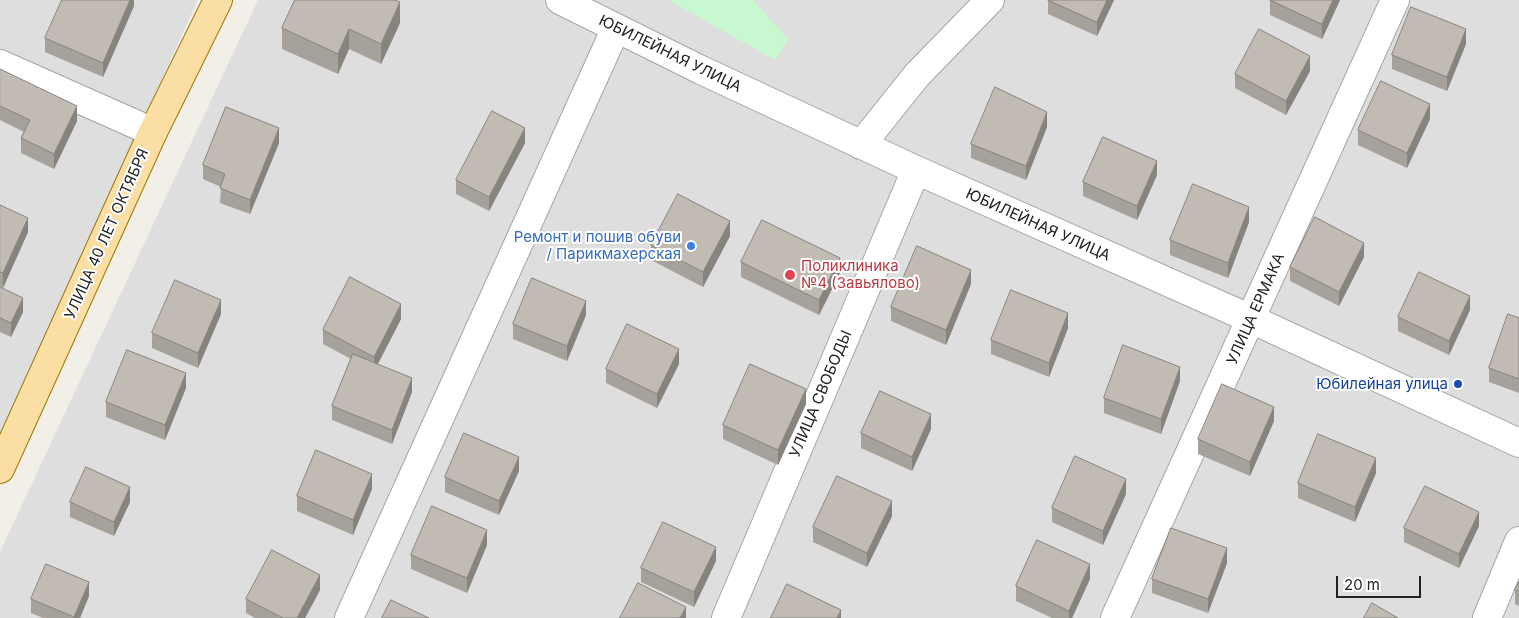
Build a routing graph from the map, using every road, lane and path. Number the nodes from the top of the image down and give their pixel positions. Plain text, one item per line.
1 (218, 0) edge
2 (560, 0) edge
3 (990, 0) edge
4 (1395, 0) edge
5 (616, 28) junction
6 (0, 64) edge
7 (153, 132) junction
8 (861, 145) junction
9 (916, 170) junction
10 (1251, 320) junction
11 (1519, 443) edge
12 (0, 469) edge
13 (1519, 541) edge
14 (349, 618) edge
15 (726, 618) edge
16 (1115, 618) edge
17 (1487, 618) edge

1 - 7 main road, УЛИЦА 40 ЛЕТ ОКТЯБРЯ
2 - 5 street, ЮБИЛЕЙНАЯ УЛИЦА
3 - 8 street
4 - 10 street, УЛИЦА ЕРМАКА
5 - 8 street, ЮБИЛЕЙНАЯ УЛИЦА
5 - 14 street
6 - 7 street
7 - 12 main road, УЛИЦА 40 ЛЕТ ОКТЯБРЯ
8 - 9 street, ЮБИЛЕЙНАЯ УЛИЦА
9 - 10 street, ЮБИЛЕЙНАЯ УЛИЦА
9 - 15 street, УЛИЦА СВОБОДЫ
10 - 11 street, ЮБИЛЕЙНАЯ УЛИЦА
10 - 16 street, УЛИЦА ЕРМАКА
13 - 17 street

